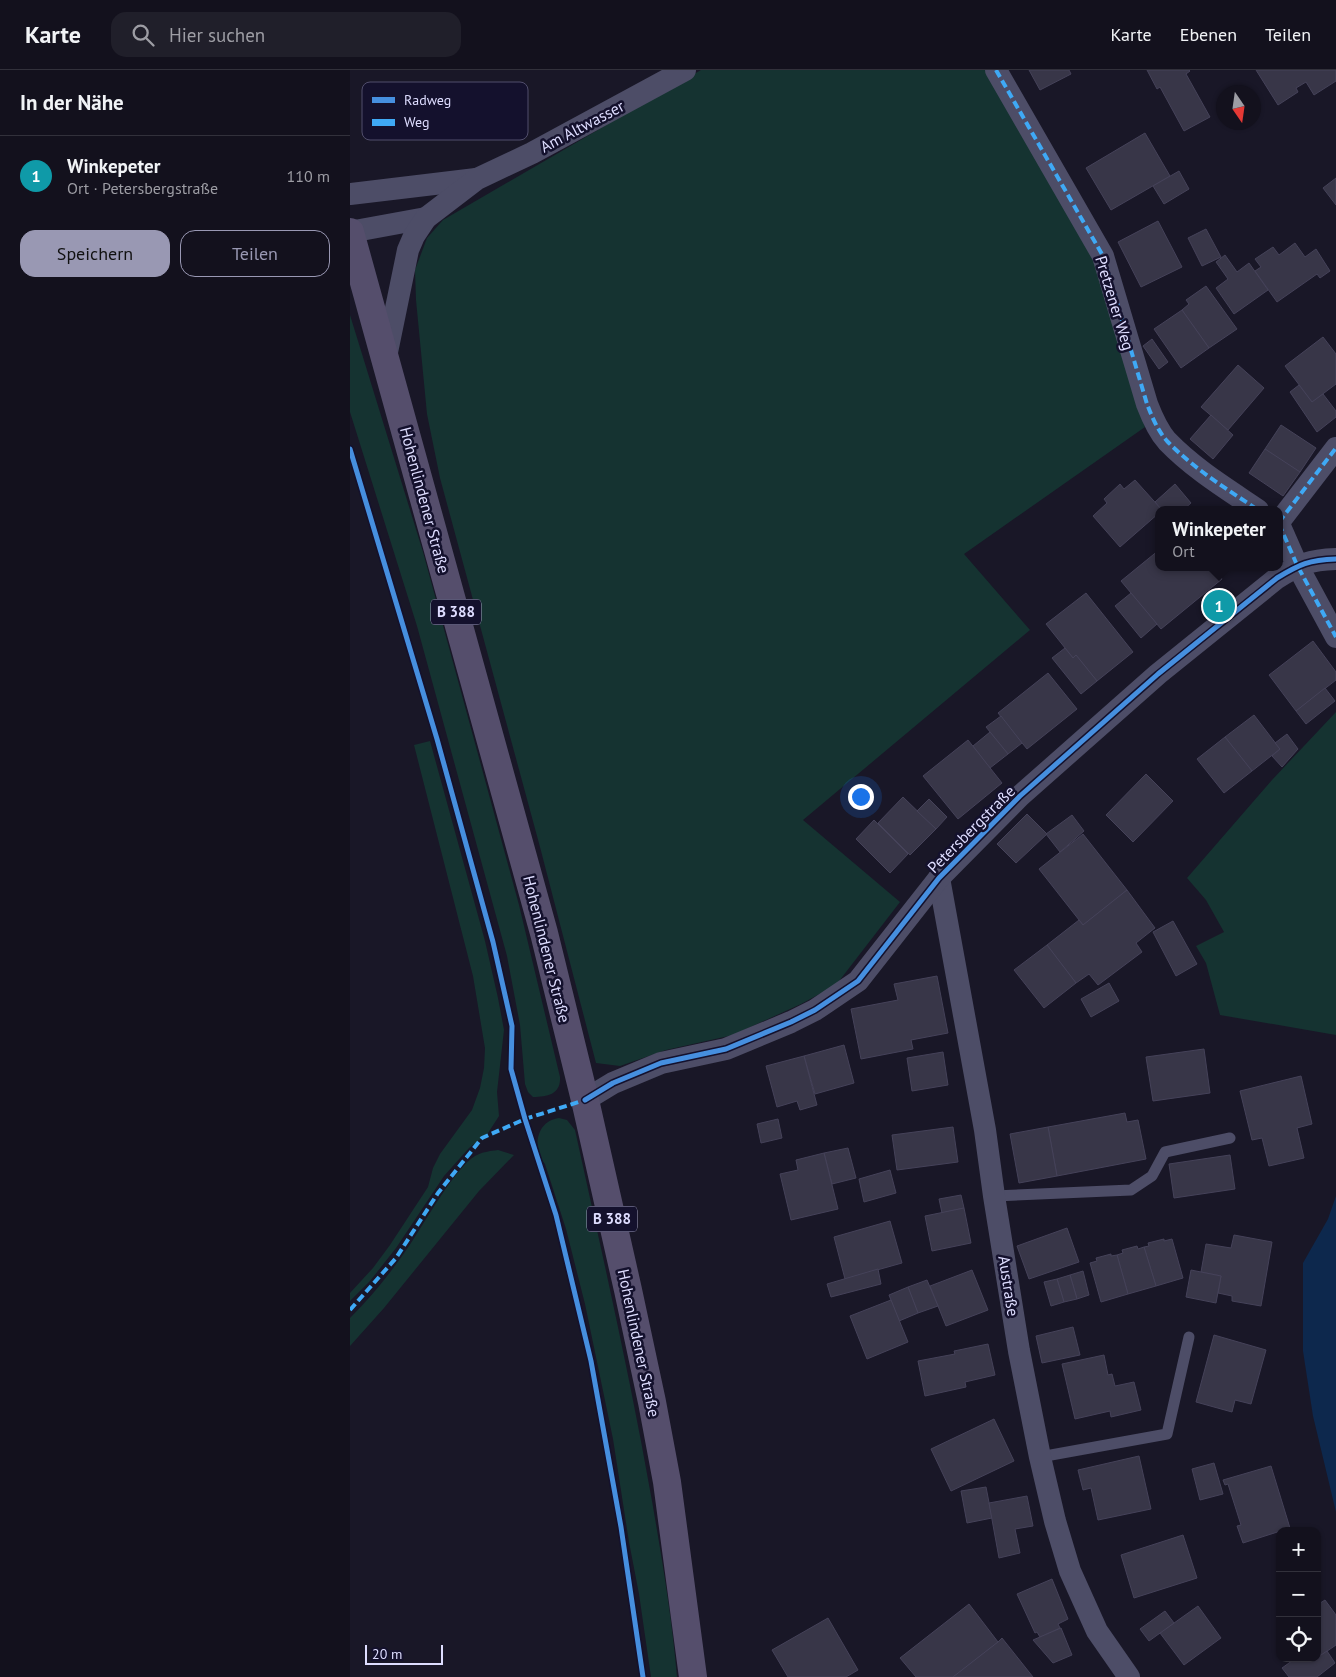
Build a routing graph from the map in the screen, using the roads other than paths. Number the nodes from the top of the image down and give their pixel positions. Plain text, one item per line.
1 (685, 70) edge
2 (996, 70) edge
3 (477, 179) junction
4 (350, 194) edge
5 (426, 218) junction
6 (350, 232) edge
7 (386, 357) junction
8 (1336, 448) edge
9 (1252, 506) edge
10 (1283, 518) edge
11 (1283, 532) edge
12 (1336, 558) edge
13 (1297, 565) junction
14 (1336, 637) edge
15 (939, 878) junction
16 (585, 1100) junction
17 (1230, 1138) dead end
18 (994, 1196) junction
19 (1189, 1337) dead end
20 (1040, 1457) junction
21 (693, 1677) edge
22 (1129, 1677) edge

1 - 3 street, Am Altwasser
2 - 9 street, Pretzener Weg
3 - 4 street, Am Altwasser
3 - 5 street, Am Altwasser
5 - 6 street, Am Altwasser
5 - 7 street, Am Altwasser
6 - 7 main road, Hohenlindener Straße / B 388
7 - 16 main road, Hohenlindener Straße / B 388
8 - 10 street
11 - 13 street
12 - 13 street, Petersbergstraße
13 - 14 street
13 - 15 street, Petersbergstraße
15 - 16 street, Petersbergstraße
15 - 18 street, Austraße
16 - 21 main road, Hohenlindener Straße / B 388
17 - 18 lane
18 - 20 street, Austraße
19 - 20 lane
20 - 22 street, Austraße

